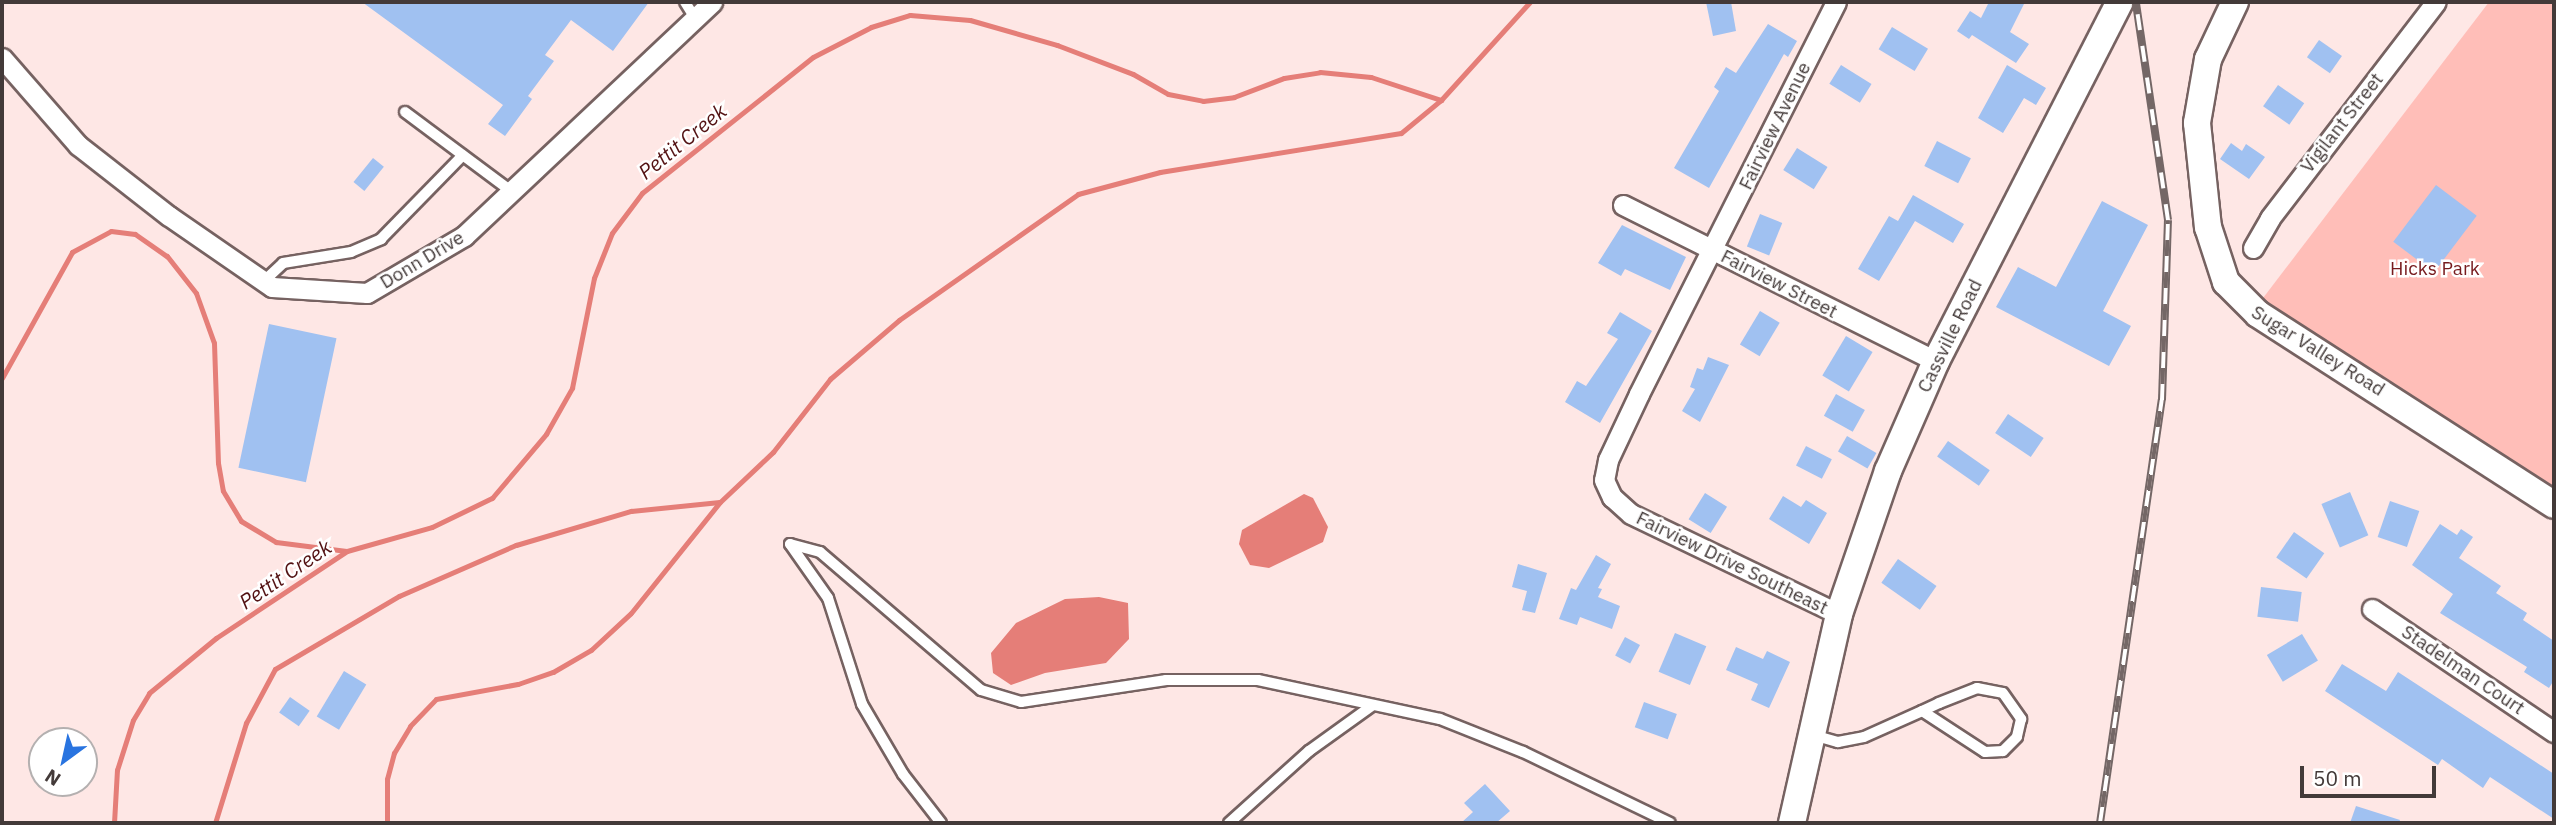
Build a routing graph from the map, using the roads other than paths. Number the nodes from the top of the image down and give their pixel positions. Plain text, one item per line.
1 (712, 2) edge
2 (1836, 2) edge
3 (2113, 2) edge
4 (2120, 2) edge
5 (2235, 2) edge
6 (2436, 2) edge
7 (690, 10) edge
8 (2105, 29) junction
9 (2, 58) edge
10 (405, 112) dead end
11 (463, 155) junction
12 (511, 191) junction
13 (1623, 205) dead end
14 (2253, 248) dead end
15 (1714, 250) junction
16 (264, 281) junction
17 (1936, 361) junction
18 (2554, 505) edge
19 (2372, 608) dead end
20 (1839, 614) junction
21 (1373, 705) junction
22 (1922, 710) junction
23 (2554, 732) edge
24 (1812, 735) junction
25 (941, 823) edge
26 (1229, 823) edge
27 (1670, 823) edge
28 (1792, 823) edge

1 - 7 street, Donn Drive
2 - 15 street, Fairview Avenue
3 - 8 main road, Cassville Road
4 - 8 main road, Cassville Road
5 - 18 main road, Sugar Valley Road
6 - 14 street, Vigilant Street
7 - 12 street, Donn Drive
8 - 17 main road, Cassville Road
9 - 16 street, Donn Drive
10 - 11 lane
11 - 12 lane
11 - 16 lane
12 - 16 street, Donn Drive
13 - 15 street, Fairview Street
15 - 17 street, Fairview Street
15 - 20 street, Fairview Drive Southeast
17 - 20 main road, Cassville Road
19 - 23 street, Stadelman Court
20 - 24 main road, Cassville Road
21 - 25 lane
21 - 26 lane
21 - 27 lane
22 - 22 lane
22 - 24 lane
24 - 28 main road, Cassville Road

